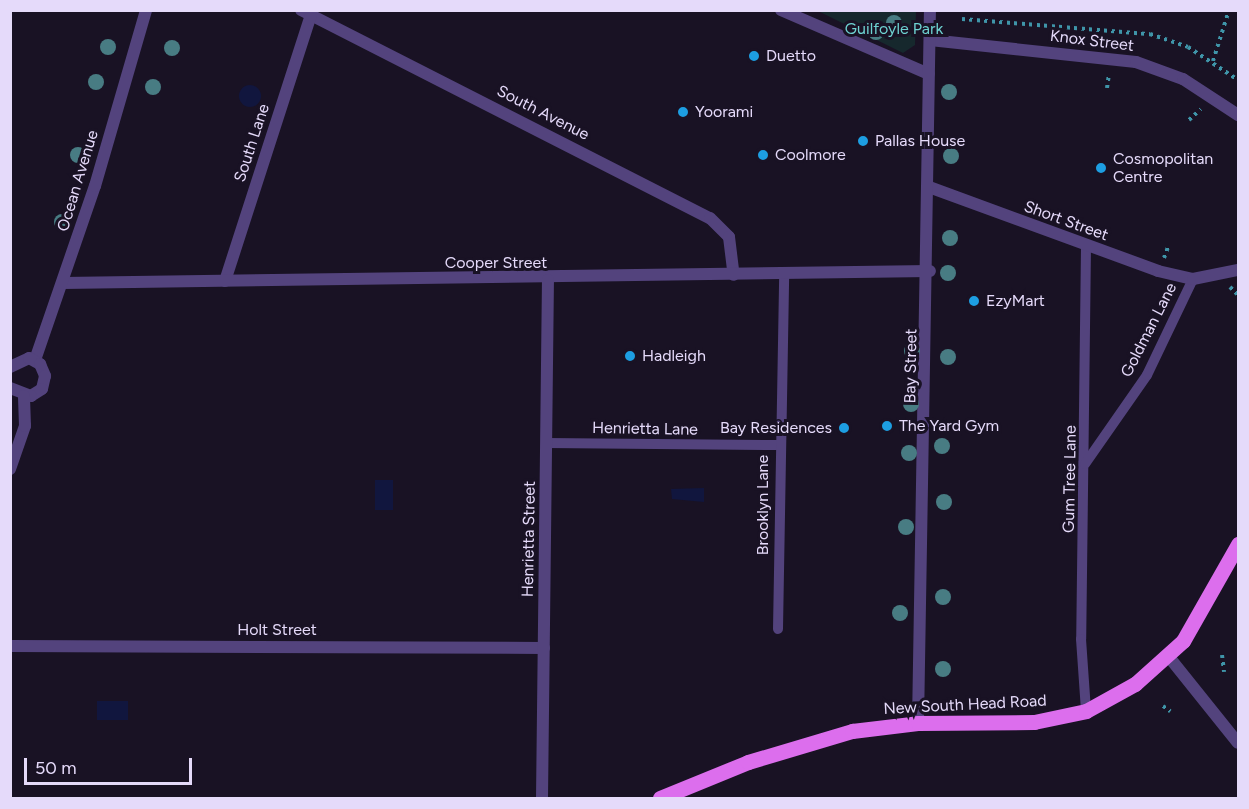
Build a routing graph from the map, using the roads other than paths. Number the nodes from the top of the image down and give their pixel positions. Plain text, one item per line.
1 (146, 10) edge
2 (781, 10) edge
3 (930, 10) edge
4 (306, 13) edge
5 (930, 40) junction
6 (929, 74) junction
7 (1239, 115) edge
8 (929, 187) junction
9 (1086, 246) junction
10 (1239, 270) edge
11 (930, 271) junction
12 (734, 274) junction
13 (784, 274) junction
14 (548, 279) junction
15 (1193, 279) junction
16 (225, 280) junction
17 (63, 283) junction
18 (35, 360) junction
19 (10, 367) edge
20 (10, 388) edge
21 (24, 396) junction
22 (546, 442) junction
23 (779, 445) junction
24 (1085, 464) junction
25 (10, 469) edge
26 (1239, 544) edge
27 (778, 629) dead end
28 (10, 646) edge
29 (544, 648) junction
30 (1169, 657) junction
31 (1086, 711) junction
32 (918, 723) junction
33 (1239, 743) edge
34 (542, 798) edge
35 (660, 798) edge

1 - 17 street, Ocean Avenue
2 - 6 street
3 - 5 street, Bay Street
4 - 12 street, South Avenue
4 - 16 street, South Lane
5 - 6 street, Bay Street
5 - 7 street, Knox Street
6 - 8 street, Bay Street
8 - 9 street, Short Street
8 - 11 street, Bay Street
9 - 15 street, Short Street
9 - 24 lane, Gum Tree Lane
10 - 15 street, Goldman Lane
11 - 13 street, Cooper Street
11 - 32 street, Bay Street
12 - 13 street, Cooper Street
12 - 14 street, Cooper Street
13 - 23 lane, Brooklyn Lane
14 - 16 street, Cooper Street
14 - 22 street, Henrietta Street
15 - 24 lane, Goldman Lane
16 - 17 street, Cooper Street
17 - 18 street, Ocean Avenue
18 - 19 street
18 - 21 street
20 - 21 street
21 - 25 street
22 - 23 lane, Henrietta Lane
22 - 29 street, Henrietta Street
23 - 27 lane, Brooklyn Lane
24 - 31 lane, Gum Tree Lane
26 - 30 main road, New South Head Road
28 - 29 street, Holt Street
29 - 34 street, Henrietta Street
30 - 31 main road, New South Head Road
30 - 33 street
31 - 32 main road, New South Head Road
32 - 35 main road, New South Head Road

